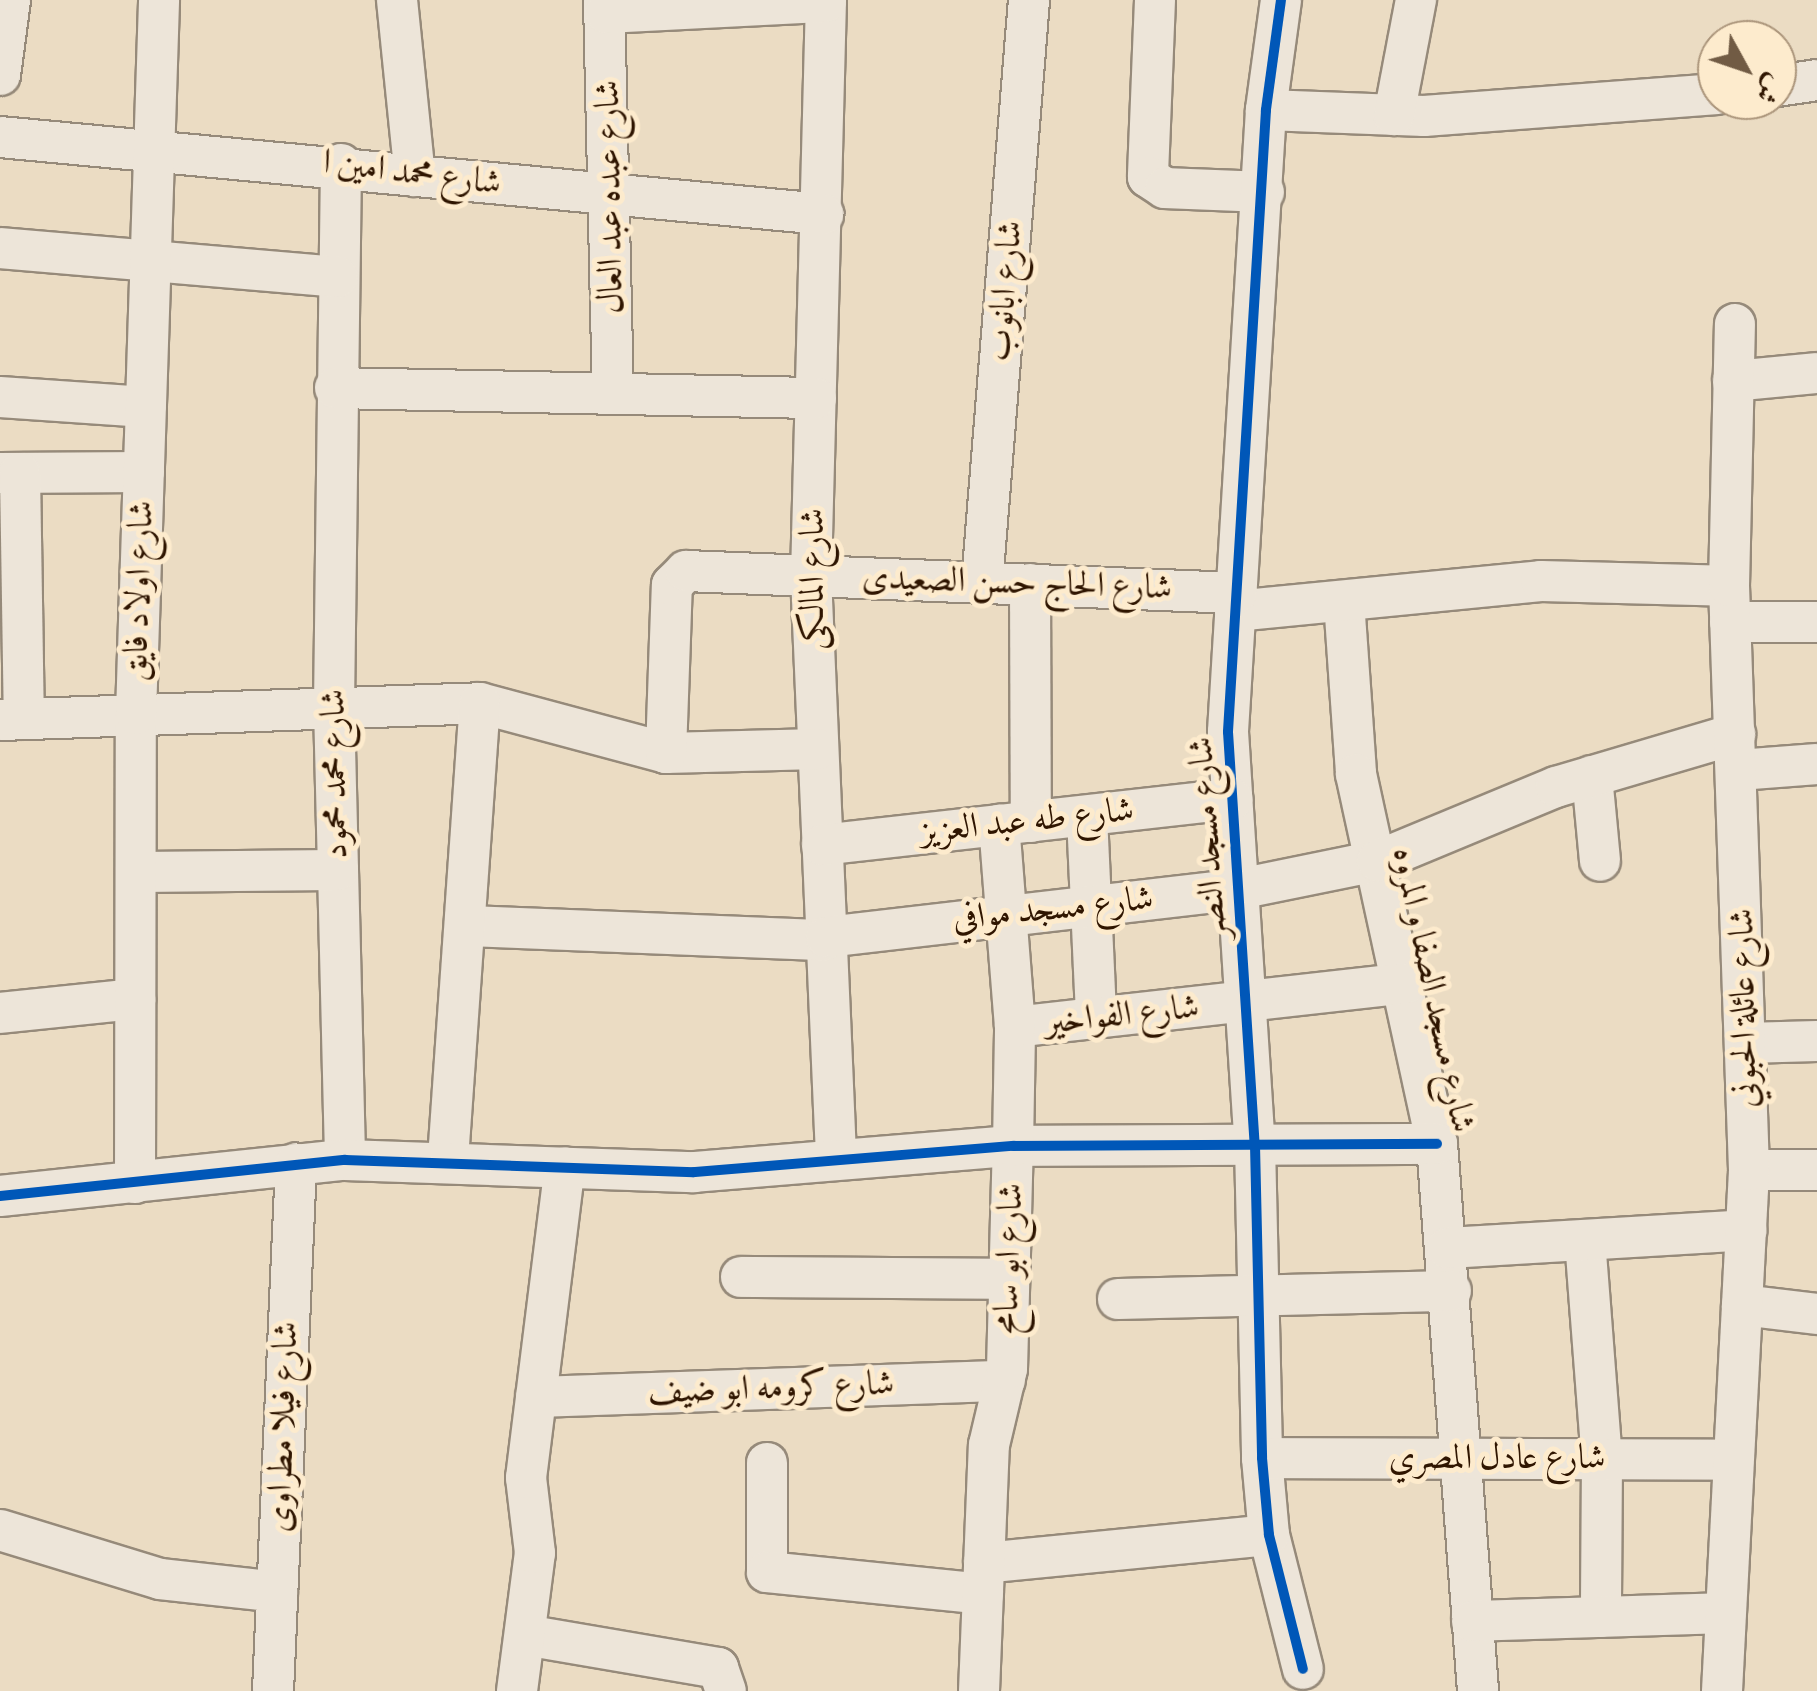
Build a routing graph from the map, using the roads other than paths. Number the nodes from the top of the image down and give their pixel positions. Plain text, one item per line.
1 (10, 0) edge
2 (159, 0) edge
3 (398, 0) edge
4 (1029, 0) edge
5 (1156, 0) edge
6 (1282, 0) edge
7 (1416, 0) edge
8 (826, 1) edge
9 (605, 6) edge
10 (0, 75) edge
11 (1697, 95) edge
12 (1266, 110) junction
13 (1394, 116) junction
14 (0, 137) edge
15 (155, 152) junction
16 (341, 164) junction
17 (416, 176) junction
18 (1264, 192) junction
19 (614, 197) junction
20 (824, 214) junction
21 (0, 248) edge
22 (151, 262) junction
23 (338, 277) junction
24 (1734, 324) dead end
25 (1817, 373) edge
26 (1733, 381) junction
27 (335, 388) junction
28 (613, 394) junction
29 (0, 397) edge
30 (816, 398) junction
31 (146, 407) junction
32 (144, 472) junction
33 (10, 473) edge
34 (811, 576) junction
35 (982, 582) junction
36 (1030, 584) junction
37 (1344, 601) junction
38 (1236, 602) junction
39 (1730, 604) junction
40 (1817, 622) edge
41 (480, 703) junction
42 (334, 706) junction
43 (136, 714) junction
44 (12, 719) edge
45 (818, 748) junction
46 (1737, 752) junction
47 (666, 753) junction
48 (1817, 764) edge
49 (1592, 776) junction
50 (1232, 799) junction
51 (1086, 816) junction
52 (1015, 824) junction
53 (822, 845) junction
54 (1377, 861) junction
55 (1600, 861) dead end
56 (338, 870) junction
57 (136, 872) junction
58 (1239, 889) junction
59 (1091, 906) junction
60 (1004, 916) junction
61 (470, 926) junction
62 (825, 938) junction
63 (1408, 983) junction
64 (136, 999) junction
65 (1247, 1004) junction
66 (0, 1014) edge
67 (1096, 1018) junction
68 (1014, 1026) junction
69 (1817, 1041) edge
70 (1746, 1042) junction
71 (1438, 1144) junction
72 (1255, 1145) junction
73 (1012, 1146) junction
74 (836, 1156) junction
75 (448, 1159) junction
76 (344, 1160) junction
77 (296, 1164) junction
78 (565, 1166) junction
79 (1749, 1170) junction
80 (1817, 1170) edge
81 (135, 1182) junction
82 (0, 1196) edge
83 (1746, 1230) junction
84 (1585, 1240) junction
85 (1447, 1248) junction
86 (741, 1277) dead end
87 (1009, 1279) junction
88 (1451, 1291) junction
89 (1259, 1296) junction
90 (1118, 1299) dead end
91 (1742, 1305) junction
92 (1817, 1314) edge
93 (1005, 1380) junction
94 (536, 1397) junction
95 (1262, 1458) junction
96 (1459, 1458) junction
97 (1602, 1459) junction
98 (1732, 1460) junction
99 (767, 1463) dead end
100 (0, 1530) edge
101 (1268, 1535) junction
102 (983, 1579) junction
103 (277, 1592) junction
104 (1723, 1613) junction
105 (1601, 1617) junction
106 (1472, 1621) junction
107 (525, 1635) junction
108 (1303, 1669) dead end
109 (722, 1679) edge
110 (273, 1691) edge
111 (517, 1691) edge
112 (979, 1691) edge
113 (1478, 1691) edge
114 (1722, 1691) edge

1 - 10 street
2 - 15 street, شارع اولاد فايق
3 - 17 street
4 - 35 street, شارع ابانوب
5 - 18 street
6 - 12 street, شارع مسجد النصر
7 - 13 street
8 - 9 street
8 - 20 street, شارع المالكى
9 - 19 street, شارع عبده عبد العال
11 - 13 street
12 - 13 street
12 - 18 street, شارع مسجد النصر
14 - 15 street, شارع محمد امين ا
15 - 16 street, شارع محمد امين ا
15 - 22 street, شارع اولاد فايق
16 - 17 street, شارع محمد امين ا
16 - 23 street, شارع محمد محمود
17 - 19 street, شارع محمد امين ا
18 - 38 street, شارع مسجد النصر
19 - 20 street, شارع محمد امين ا
19 - 28 street, شارع عبده عبد العال
20 - 30 street, شارع المالكى
21 - 22 street
22 - 23 street
22 - 31 street, شارع اولاد فايق
23 - 27 street, شارع محمد محمود
24 - 26 street, شارع عائلة الحبوني
25 - 26 street
26 - 39 street, شارع عائلة الحبوني
27 - 28 street
27 - 42 street, شارع محمد محمود
28 - 30 street
29 - 31 street
30 - 34 street, شارع المالكى
31 - 32 street, شارع اولاد فايق
32 - 33 street
32 - 43 street, شارع اولاد فايق
33 - 44 street
34 - 35 street, شارع الحاج حسن الصعيدى
34 - 45 street, شارع المالكى
34 - 47 street, شارع الحاج حسن الصعيدى
35 - 36 street, شارع الحاج حسن الصعيدى
36 - 38 street, شارع الحاج حسن الصعيدى
36 - 52 street, شارع ابو سامح
37 - 38 street, شارع الحاج حسن الصعيدى
37 - 39 street, شارع الحاج حسن الصعيدى
37 - 54 street, شارع مسجد الصفا و المروه
38 - 50 street, شارع مسجد النصر
39 - 40 street, شارع الحاج حسن الصعيدى
39 - 46 street, شارع عائلة الحبوني
41 - 42 street
41 - 47 street
41 - 61 street
42 - 43 street
42 - 56 street, شارع محمد محمود
43 - 44 street
43 - 57 street, شارع اولاد فايق
45 - 47 street
45 - 53 street, شارع المالكى
46 - 48 street, شارع مسجد موافي
46 - 49 street, شارع مسجد موافي
46 - 70 street, شارع عائلة الحبوني
49 - 54 street, شارع مسجد موافي
49 - 55 street
50 - 51 street, شارع طه عبد العزيز
50 - 58 street, شارع مسجد النصر
51 - 52 street, شارع طه عبد العزيز
51 - 59 street
52 - 53 street, شارع طه عبد العزيز
52 - 60 street, شارع ابو سامح
53 - 62 street, شارع المالكى
54 - 58 street, شارع مسجد موافي
54 - 63 street, شارع مسجد الصفا و المروه
56 - 57 street
56 - 76 street, شارع محمد محمود
57 - 64 street, شارع اولاد فايق
58 - 59 street, شارع مسجد موافي
58 - 65 street, شارع مسجد النصر
59 - 60 street, شارع مسجد موافي
59 - 67 street
60 - 62 street, شارع مسجد موافي
60 - 68 street, شارع ابو سامح
61 - 62 street, شارع مسجد موافي
61 - 75 street
62 - 74 street, شارع المالكى
63 - 65 street, شارع الفواخير
63 - 71 street, شارع مسجد الصفا و المروه
64 - 66 street
64 - 81 street, شارع اولاد فايق
65 - 67 street, شارع الفواخير
65 - 72 street, شارع مسجد النصر
67 - 68 street, شارع الفواخير
68 - 73 street, شارع ابو سامح
69 - 70 street
70 - 79 street, شارع عائلة الحبوني
71 - 72 street
71 - 85 street, شارع مسجد الصفا و المروه
72 - 73 street
72 - 89 street, شارع مسجد النصر
73 - 74 street
73 - 87 street, شارع ابو سامح
74 - 78 street
75 - 76 street
75 - 78 street
76 - 77 street
77 - 81 street
77 - 103 street, شارع فيلا مطراوى
78 - 94 street
79 - 80 street
79 - 83 street, شارع عائلة الحبوني
81 - 82 street
83 - 84 street
83 - 91 street, شارع عائلة الحبوني
84 - 85 street
84 - 97 street
85 - 88 street, شارع مسجد الصفا و المروه
86 - 87 street
87 - 93 street, شارع ابو سامح
88 - 89 street
88 - 96 street, شارع مسجد الصفا و المروه
89 - 90 street
89 - 95 street, شارع مسجد النصر
91 - 92 street
91 - 98 street, شارع عائلة الحبوني
93 - 94 street, شارع كرومه ابو ضيف
93 - 102 street, شارع ابو سامح
94 - 107 street
95 - 96 street, شارع عادل المصري
95 - 101 street, شارع مسجد النصر
96 - 97 street, شارع عادل المصري
96 - 106 street, شارع مسجد الصفا و المروه
97 - 98 street, شارع عادل المصري
97 - 105 street
98 - 104 street, شارع عائلة الحبوني
99 - 102 street
100 - 103 street
101 - 102 street
101 - 108 street, شارع مسجد النصر
102 - 112 street, شارع ابو سامح
103 - 110 street, شارع فيلا مطراوى
104 - 105 street
104 - 114 street, شارع عائلة الحبوني
105 - 106 street
106 - 113 street, شارع مسجد الصفا و المروه
107 - 109 street
107 - 111 street

